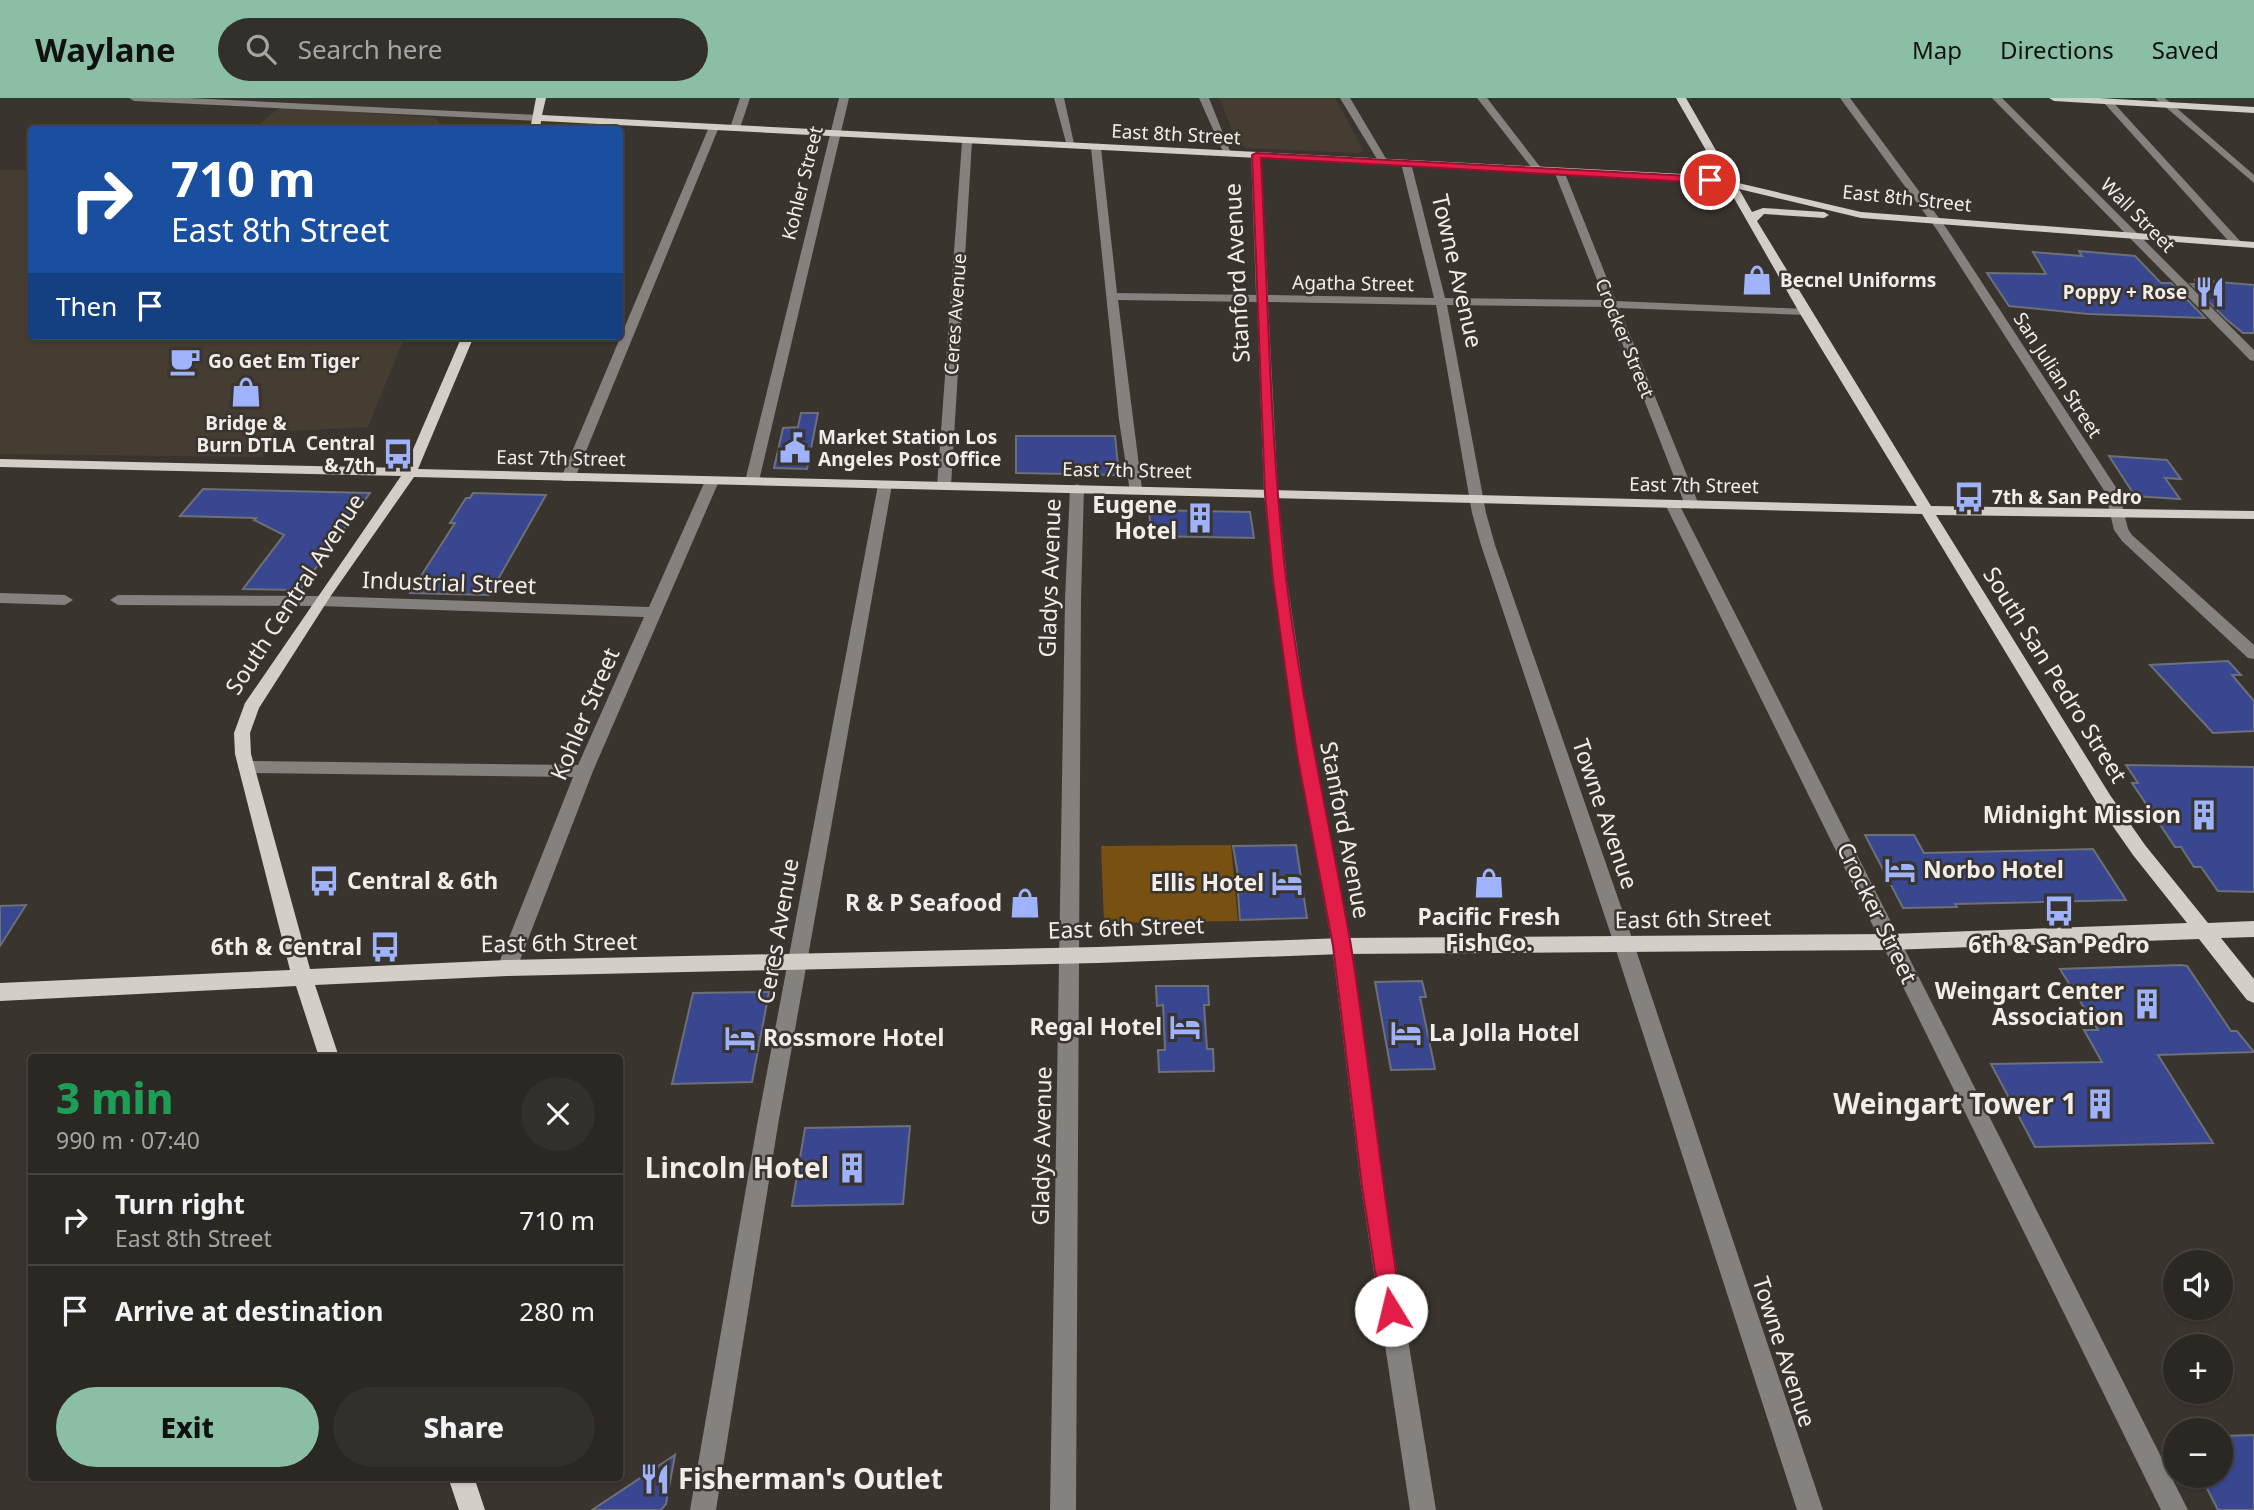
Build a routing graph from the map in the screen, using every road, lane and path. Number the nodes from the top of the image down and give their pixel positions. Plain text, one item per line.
1 (134, 98) edge
2 (541, 98) edge
3 (745, 98) edge
4 (844, 98) edge
5 (1059, 98) edge
6 (1204, 98) edge
7 (1345, 98) edge
8 (1482, 98) edge
9 (1681, 98) edge
10 (1845, 98) edge
11 (1997, 98) edge
12 (2054, 98) edge
13 (2160, 98) edge
14 (2108, 102) junction
15 (2169, 105) junction
16 (2254, 110) edge
17 (538, 118) junction
18 (583, 120) junction
19 (536, 126) edge
20 (572, 126) edge
21 (714, 127) junction
22 (735, 128) junction
23 (835, 134) junction
24 (967, 142) junction
25 (1072, 146) junction
26 (1096, 148) junction
27 (1230, 154) junction
28 (1256, 155) junction
29 (1383, 162) junction
30 (1406, 163) junction
31 (1538, 170) junction
32 (1559, 171) junction
33 (2254, 180) edge
34 (1732, 184) junction
35 (1861, 215) junction
36 (1752, 220) junction
37 (1936, 220) junction
38 (2132, 235) junction
39 (2237, 244) junction
40 (2254, 245) edge
41 (1111, 296) junction
42 (1262, 299) junction
43 (1441, 303) junction
44 (1611, 304) junction
45 (1805, 312) junction
46 (466, 340) edge
47 (2254, 357) edge
48 (0, 463) edge
49 (409, 474) junction
50 (568, 478) junction
51 (712, 481) junction
52 (752, 481) junction
53 (885, 485) junction
54 (944, 486) junction
55 (1077, 488) junction
56 (1135, 489) junction
57 (1271, 494) junction
58 (1476, 498) junction
59 (1672, 504) junction
60 (1692, 505) junction
61 (1926, 510) junction
62 (2117, 512) junction
63 (2254, 515) edge
64 (0, 598) edge
65 (65, 600) dead end
66 (118, 600) dead end
67 (320, 601) junction
68 (653, 612) junction
69 (2254, 654) edge
70 (247, 767) junction
71 (584, 771) junction
72 (2254, 929) edge
73 (2202, 931) junction
74 (1890, 942) junction
75 (1624, 944) junction
76 (1342, 946) junction
77 (1069, 954) junction
78 (798, 962) junction
79 (507, 968) junction
80 (303, 977) junction
81 (0, 992) edge
82 (2254, 994) edge
83 (327, 1054) edge
84 (462, 1481) edge
85 (471, 1510) edge
86 (703, 1510) edge
87 (1063, 1510) edge
88 (1423, 1510) edge
89 (1810, 1510) edge
90 (2175, 1510) edge

1 - 17 street, East 8th Street
2 - 17 main road
3 - 22 street
4 - 23 street, Kohler Street
5 - 25 street
6 - 27 street, Stanford Avenue
7 - 29 street
8 - 31 street
9 - 34 main road
10 - 37 street, San Julian Street
11 - 38 street, Wall Street
12 - 14 main road
13 - 15 street
14 - 15 main road
14 - 39 street
15 - 16 main road
15 - 33 street
17 - 18 main road, East 8th Street
17 - 19 main road
18 - 20 main road
18 - 21 main road, East 8th Street
21 - 22 main road, East 8th Street
21 - 50 street
22 - 23 main road, East 8th Street
23 - 24 main road, East 8th Street
23 - 52 street, Kohler Street
24 - 25 main road, East 8th Street
24 - 54 street, Ceres Avenue
25 - 26 main road, East 8th Street
26 - 27 main road, East 8th Street
26 - 41 street
27 - 28 main road, East 8th Street
28 - 29 main road, East 8th Street
28 - 42 street, Stanford Avenue
29 - 30 main road, East 8th Street
30 - 31 main road, East 8th Street
30 - 43 street, Towne Avenue
31 - 32 main road, East 8th Street
32 - 34 main road, East 8th Street
32 - 44 street, Crocker Street
34 - 35 main road, East 8th Street
34 - 36 main road
35 - 36 main road
35 - 37 main road, East 8th Street
36 - 45 main road
37 - 38 main road, East 8th Street
37 - 62 street, San Julian Street
38 - 39 main road, East 8th Street
38 - 47 street, Wall Street
39 - 40 main road, East 8th Street
41 - 42 street, Agatha Street
41 - 56 street
42 - 43 street, Agatha Street
42 - 57 street, Stanford Avenue
43 - 44 street, Agatha Street
43 - 58 street, Towne Avenue
44 - 45 street, Agatha Street
44 - 60 street, Crocker Street
45 - 61 main road, South San Pedro Street
46 - 49 main road, South Central Avenue
48 - 49 main road, East 7th Street
49 - 50 main road, East 7th Street
49 - 67 main road, South Central Avenue
50 - 51 main road, East 7th Street
51 - 52 main road, East 7th Street
51 - 68 street, Kohler Street
52 - 53 main road, East 7th Street
53 - 54 main road, East 7th Street
53 - 78 street, Ceres Avenue
54 - 55 main road, East 7th Street
55 - 56 main road, East 7th Street
55 - 77 street, Gladys Avenue
56 - 57 main road, East 7th Street
57 - 58 main road, East 7th Street
57 - 76 street, Stanford Avenue
58 - 59 main road, East 7th Street
58 - 75 street, Towne Avenue
59 - 60 main road, East 7th Street
59 - 74 street, Crocker Street
60 - 61 main road, East 7th Street
61 - 62 main road, East 7th Street
61 - 73 main road, South San Pedro Street
62 - 63 main road, East 7th Street
62 - 69 street, San Julian Street
64 - 65 street
66 - 67 street, Industrial Street
67 - 68 street, Industrial Street
67 - 70 main road, South Central Avenue
68 - 71 street, Kohler Street
70 - 71 street
70 - 80 main road, South Central Avenue
71 - 79 street, Kohler Street
72 - 73 main road, East 6th Street
73 - 74 main road, East 6th Street
73 - 82 main road, South San Pedro Street
74 - 75 main road, East 6th Street
74 - 90 street, Crocker Street
75 - 76 main road, East 6th Street
75 - 89 street, Towne Avenue
76 - 77 main road, East 6th Street
76 - 88 street, Stanford Avenue
77 - 78 main road, East 6th Street
77 - 87 street, Gladys Avenue
78 - 79 main road, East 6th Street
78 - 86 street, Ceres Avenue
79 - 80 main road, East 6th Street
80 - 81 main road, East 6th Street
80 - 83 main road, South Central Avenue
84 - 85 main road

